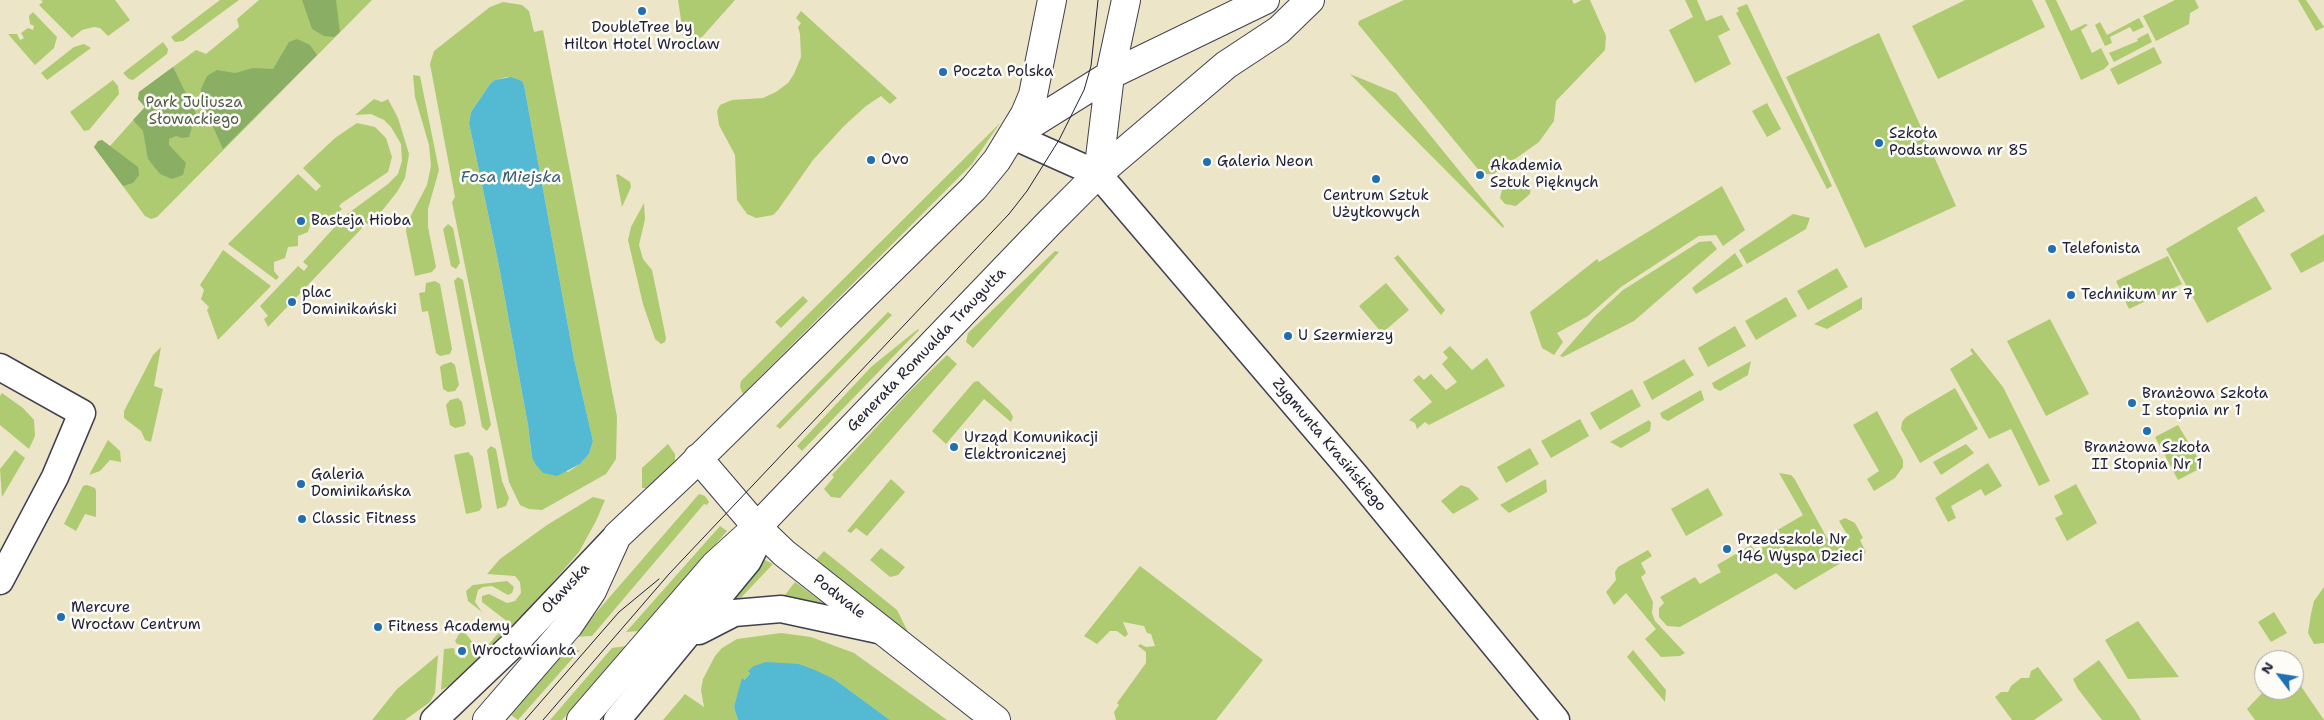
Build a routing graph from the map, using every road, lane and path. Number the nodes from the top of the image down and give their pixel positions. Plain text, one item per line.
1 (1052, 0) edge
2 (1126, 0) edge
3 (1265, 0) edge
4 (1310, 0) edge
5 (1110, 75) junction
6 (1013, 136) junction
7 (1098, 174) junction
8 (0, 368) edge
9 (698, 458) junction
10 (757, 527) junction
11 (617, 536) junction
12 (0, 581) edge
13 (883, 631) junction
14 (682, 643) junction
15 (434, 720) edge
16 (487, 720) edge
17 (581, 720) edge
18 (617, 720) edge
19 (996, 720) edge
20 (1556, 720) edge

1 - 6 main road
2 - 5 main road
3 - 5 main road
4 - 7 main road, Generała Romualda Traugutta
5 - 6 main road
5 - 7 main road
6 - 7 street
6 - 9 main road
7 - 10 main road, Generała Romualda Traugutta
7 - 20 street, Zygmunta Krasińskiego
8 - 12 street
9 - 10 main road, Podwale
9 - 11 main road, Oławska
10 - 13 main road, Podwale
10 - 14 street
10 - 17 main road, Generała Romualda Traugutta
11 - 15 street, Oławska
11 - 16 main road
13 - 14 street
13 - 19 main road, Podwale
14 - 18 street

